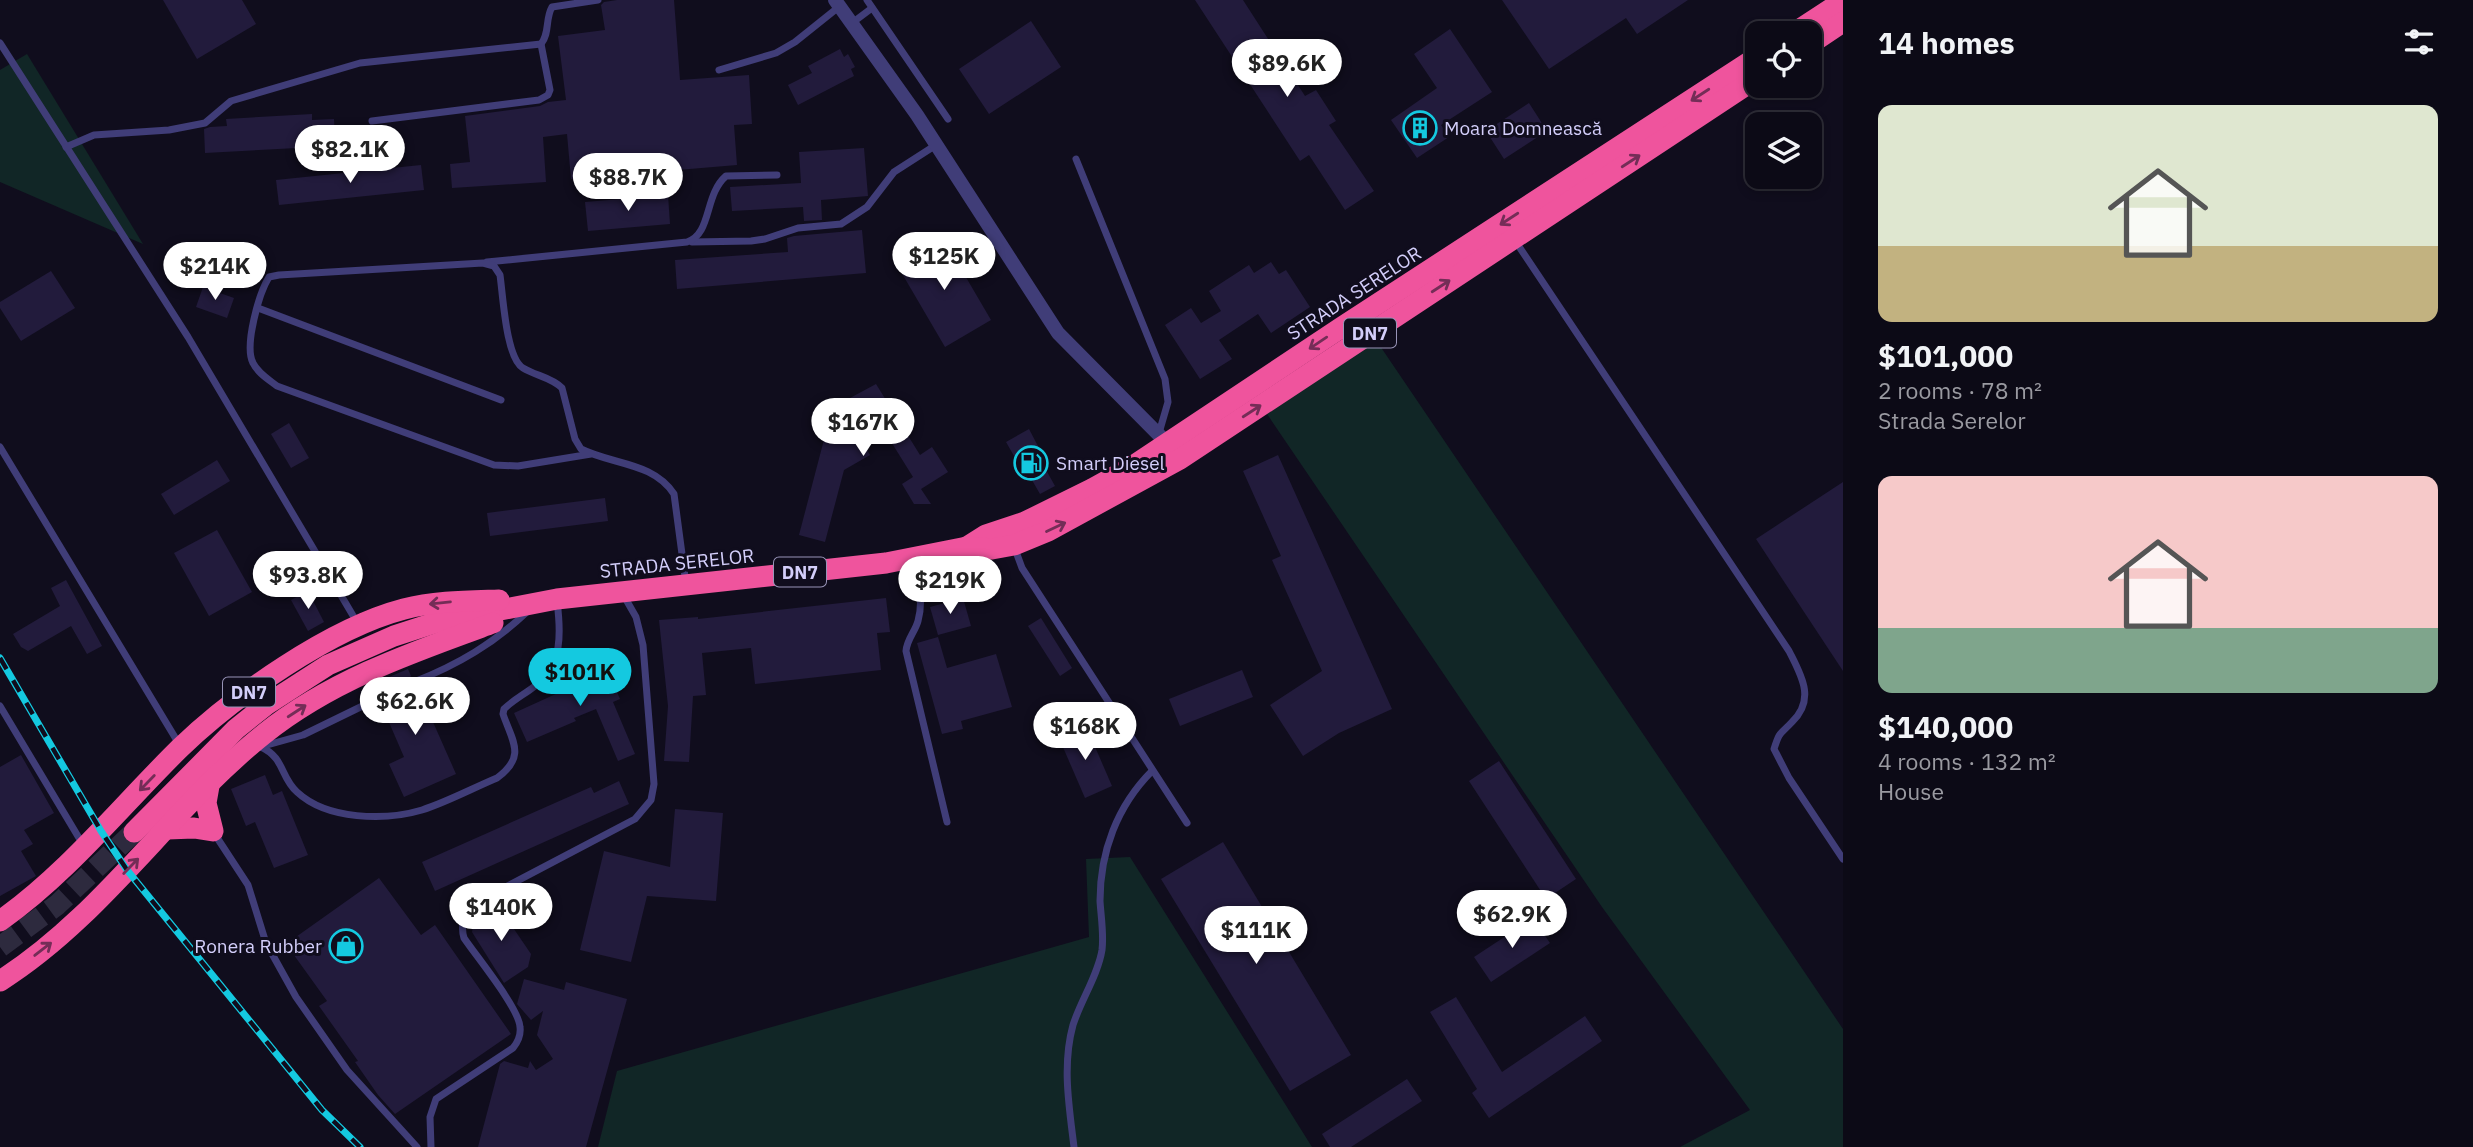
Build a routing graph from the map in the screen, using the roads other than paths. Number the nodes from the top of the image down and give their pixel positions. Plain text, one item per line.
1 (598, 0) edge
2 (867, 0) edge
3 (1843, 1) edge
4 (837, 3) edge
5 (872, 8) junction
6 (1812, 21) edge
7 (1843, 22) edge
8 (852, 23) junction
9 (1822, 36) edge
10 (0, 43) edge
11 (541, 44) junction
12 (1745, 65) edge
13 (719, 70) dead end
14 (1745, 86) edge
15 (948, 119) dead end
16 (372, 121) dead end
17 (936, 145) junction
18 (66, 147) junction
19 (1076, 159) dead end
20 (777, 175) dead end
21 (1513, 238) junction
22 (687, 242) junction
23 (483, 263) junction
24 (258, 308) junction
25 (501, 400) dead end
26 (1163, 439) junction
27 (0, 447) edge
28 (591, 454) junction
29 (1014, 545) junction
30 (967, 547) junction
31 (914, 559) junction
32 (686, 585) junction
33 (622, 592) junction
34 (557, 599) junction
35 (530, 609) junction
36 (358, 625) junction
37 (414, 682) dead end
38 (383, 696) dead end
39 (0, 706) edge
40 (181, 747) junction
41 (253, 749) junction
42 (1152, 771) junction
43 (209, 786) junction
44 (947, 822) dead end
45 (1186, 823) dead end
46 (167, 829) junction
47 (213, 831) junction
48 (134, 832) tunnel mouth
49 (85, 847) junction
50 (1843, 859) edge
51 (0, 921) edge
52 (0, 981) edge
53 (417, 1147) edge
54 (431, 1147) edge
55 (1074, 1147) edge

1 - 11 lane
2 - 5 lane
3 - 6 highway
4 - 8 street
4 - 13 lane
5 - 8 lane
5 - 15 lane
7 - 9 highway
8 - 17 street
10 - 18 lane
11 - 16 lane
11 - 18 lane
12 -> 26 highway, STRADA SERELOR / DN7
21 -> 14 highway, STRADA SERELOR / DN7
17 - 22 lane
17 - 26 street
18 - 36 lane
19 - 26 lane
20 - 22 lane
29 -> 21 highway, STRADA SERELOR / DN7
21 - 50 lane
22 - 23 lane
23 - 24 lane
23 - 28 lane
24 - 25 lane
24 - 28 lane
26 - 30 highway, STRADA SERELOR / DN7
27 - 40 lane
28 - 32 lane
29 - 30 highway, STRADA SERELOR / DN7
29 - 42 lane
30 - 31 highway, STRADA SERELOR / DN7
31 - 32 highway, STRADA SERELOR / DN7
31 - 44 lane
32 - 33 highway, STRADA SERELOR / DN7
33 - 34 highway, STRADA SERELOR / DN7
33 - 54 lane
34 - 35 highway, DN7
34 -> 36 highway, DN7
34 - 41 lane
34 - 48 highway, DN7
35 - 37 lane
41 -> 35 highway, DN7
36 - 40 highway, DN7
38 - 41 lane
39 - 49 lane
40 -> 49 highway, DN7
41 - 43 highway, DN7
42 - 45 lane
42 - 55 lane
43 - 46 highway, DN7
43 - 47 highway
46 - 47 highway
52 -> 46 highway, DN7
47 - 53 lane
49 - 51 highway, DN7

